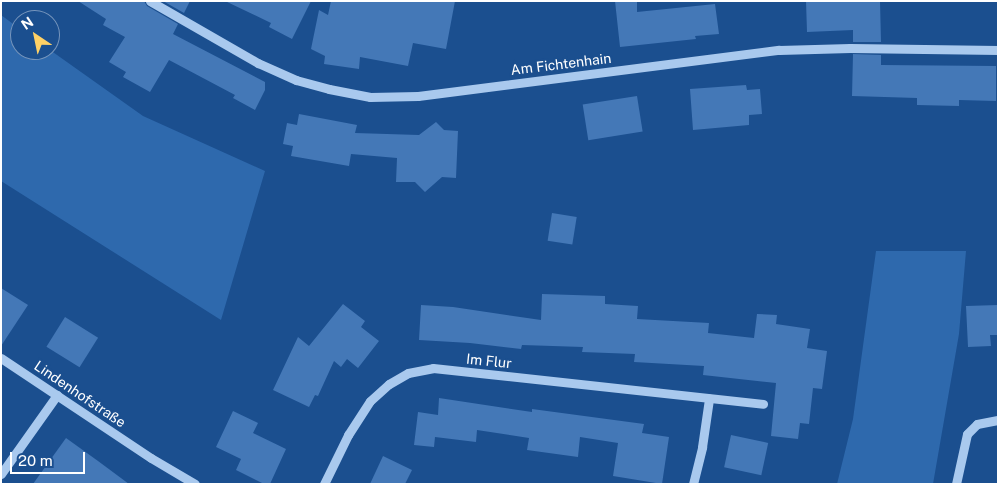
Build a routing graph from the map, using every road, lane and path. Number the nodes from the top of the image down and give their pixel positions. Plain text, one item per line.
1 (150, 1) edge
2 (998, 50) edge
3 (1, 358) edge
4 (57, 395) junction
5 (709, 399) junction
6 (763, 404) dead end
7 (998, 420) edge
8 (1, 474) edge
9 (195, 484) edge
10 (324, 484) edge
11 (693, 484) edge
12 (956, 484) edge

1 - 2 street, Am Fichtenhain
3 - 4 street, Lindenhofstraße
4 - 8 street
4 - 9 street, Lindenhofstraße
5 - 6 street, Im Flur
5 - 10 street, Im Flur
5 - 11 street
7 - 12 street

